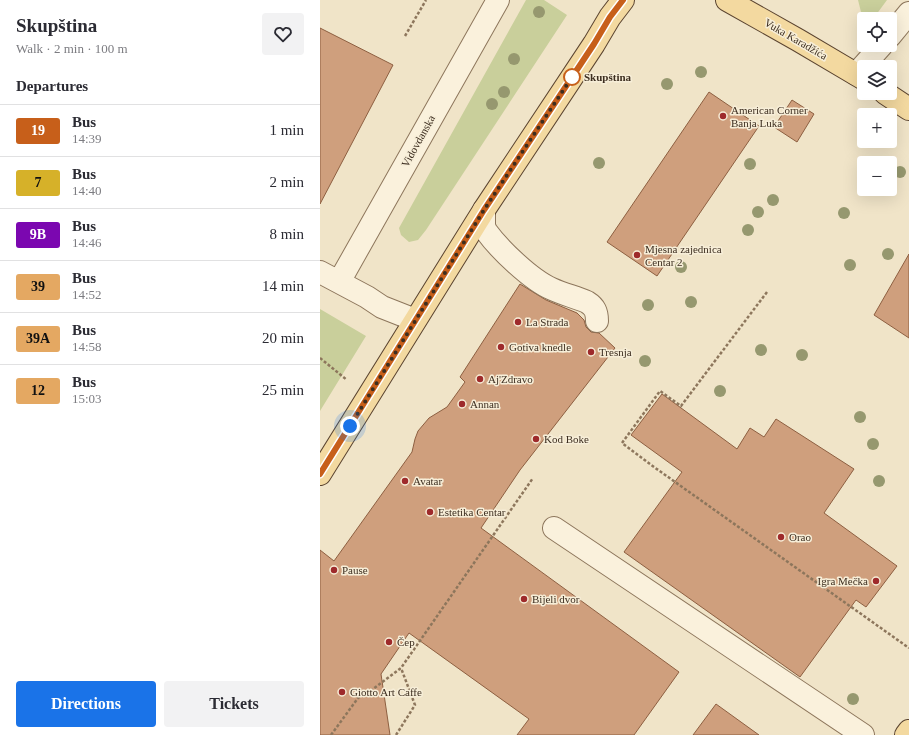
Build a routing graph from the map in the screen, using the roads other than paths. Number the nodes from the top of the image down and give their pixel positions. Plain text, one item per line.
1 (498, 0) edge
2 (623, 0) edge
3 (726, 0) edge
4 (909, 13) edge
5 (897, 28) edge
6 (857, 74) edge
7 (896, 100) edge
8 (909, 109) edge
9 (484, 210) junction
10 (329, 277) edge
11 (414, 320) junction
12 (597, 321) dead end
13 (320, 474) edge
14 (554, 528) dead end
15 (909, 730) edge
16 (863, 735) edge
17 (906, 735) edge

1 - 10 street, Vidovdanska
2 - 9 main road
3 - 6 main road, Vuka Karadžića
4 - 5 street
7 - 8 main road
9 - 11 main road
9 - 12 street
10 - 11 street, Vidovdanska
11 - 13 main road
14 - 16 street
15 - 17 main road

